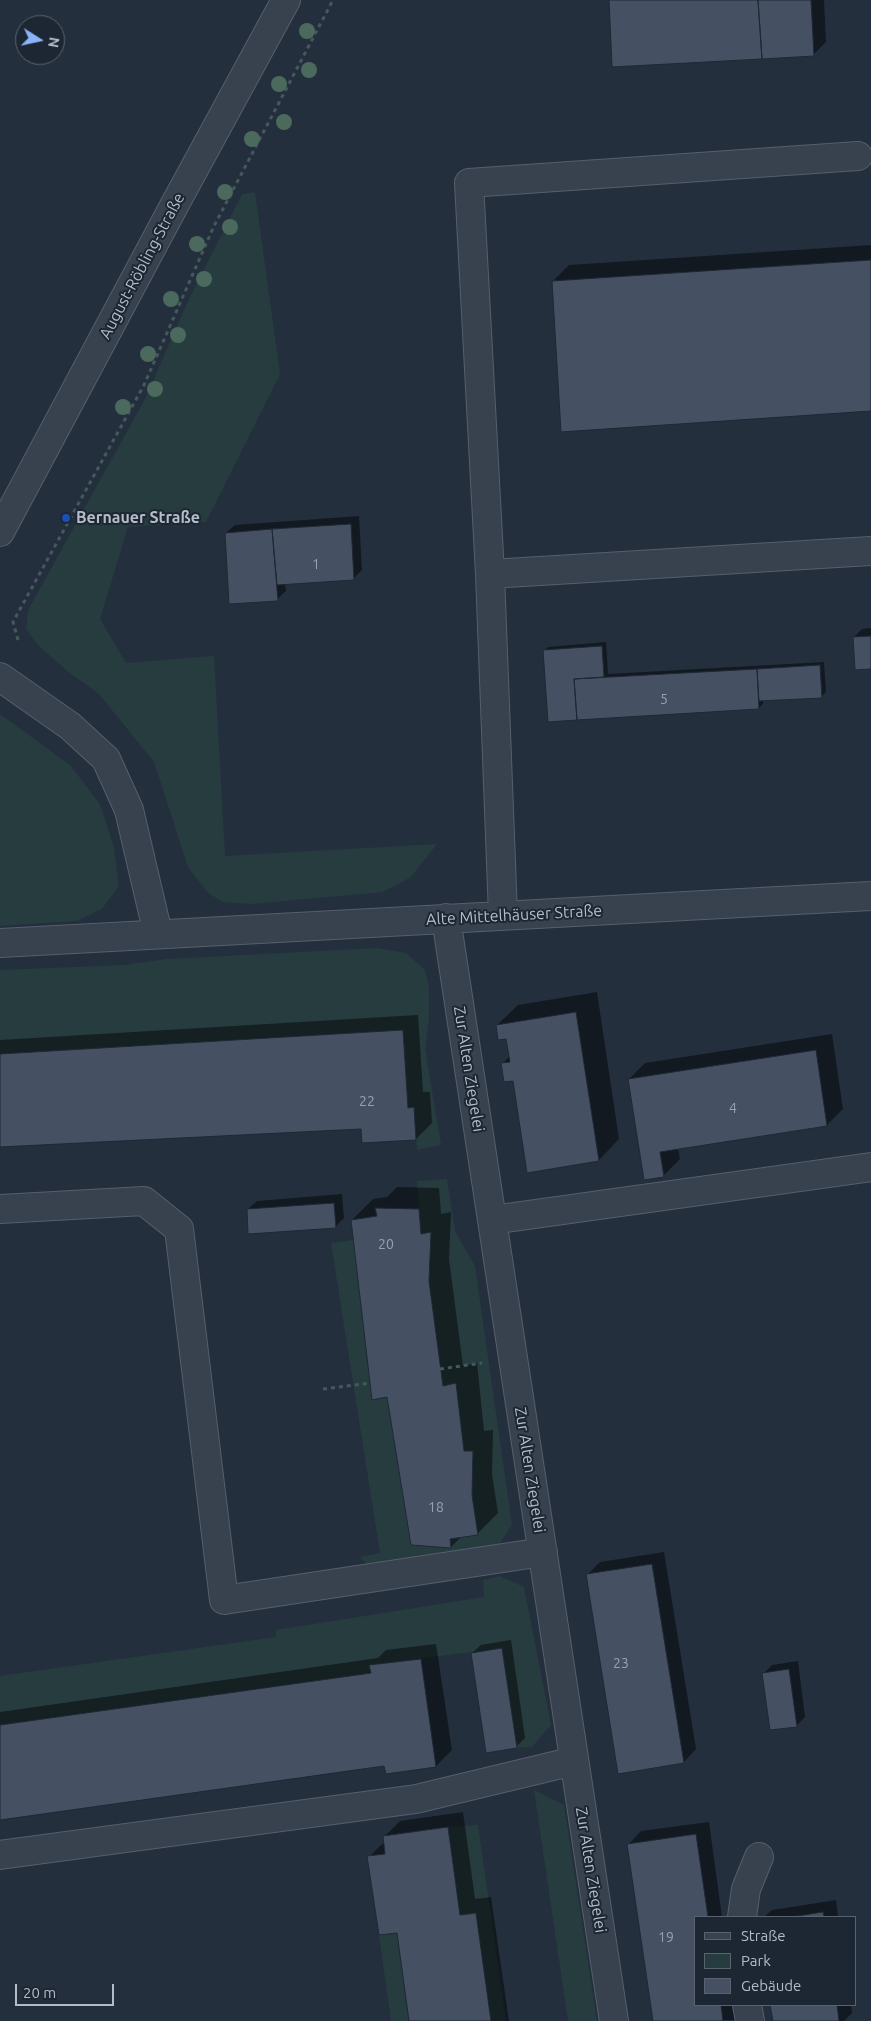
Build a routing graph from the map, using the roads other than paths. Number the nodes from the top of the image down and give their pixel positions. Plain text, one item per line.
1 (286, 0) edge
2 (858, 156) dead end
3 (0, 532) edge
4 (871, 551) edge
5 (490, 574) junction
6 (0, 677) edge
7 (871, 896) edge
8 (503, 915) junction
9 (446, 918) junction
10 (158, 934) junction
11 (0, 942) edge
12 (871, 1167) edge
13 (0, 1209) edge
14 (492, 1220) junction
15 (543, 1552) junction
16 (574, 1761) junction
17 (0, 1855) edge
18 (760, 1857) dead end
19 (742, 1916) edge
20 (747, 2006) edge
21 (614, 2021) edge
22 (750, 2021) edge

1 - 3 street, August-Röbling-Straße
2 - 5 street
4 - 5 street
5 - 8 street
6 - 10 street
7 - 8 street, Alte Mittelhäuser Straße
8 - 9 street, Alte Mittelhäuser Straße
9 - 10 street, Alte Mittelhäuser Straße
9 - 14 street, Zur Alten Ziegelei
10 - 11 street, Alte Mittelhäuser Straße
12 - 14 street
13 - 15 street
14 - 15 street, Zur Alten Ziegelei
15 - 16 street, Zur Alten Ziegelei
16 - 17 street
16 - 21 street, Zur Alten Ziegelei
18 - 19 street
20 - 22 street

